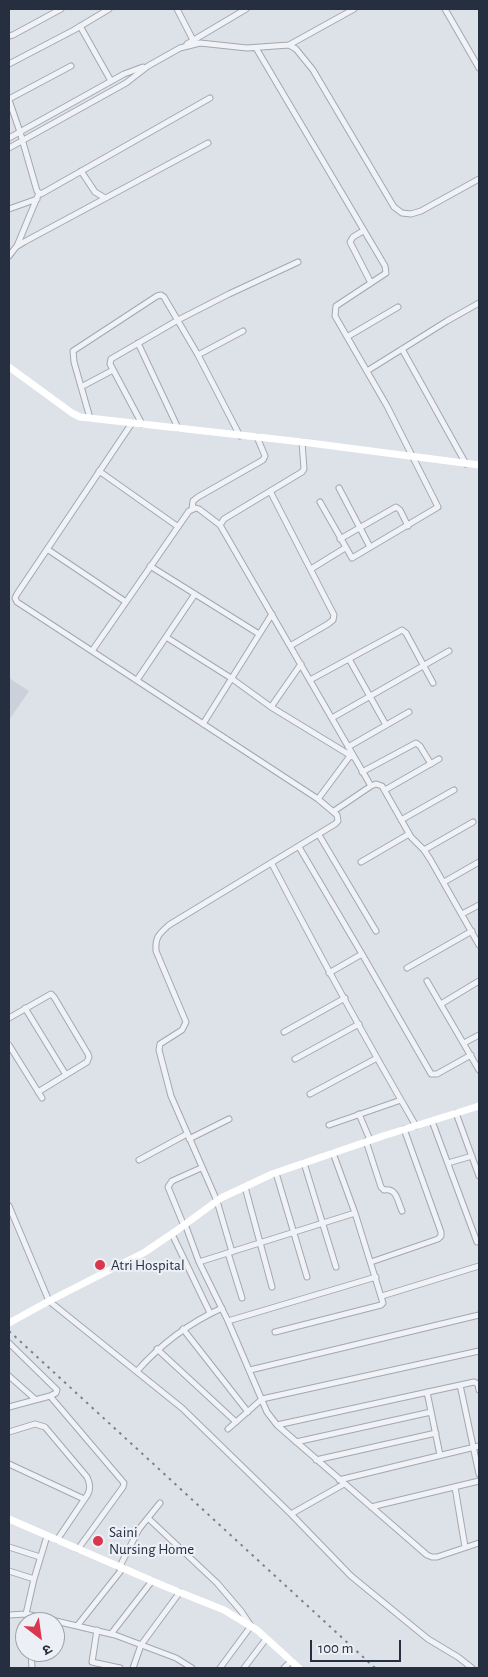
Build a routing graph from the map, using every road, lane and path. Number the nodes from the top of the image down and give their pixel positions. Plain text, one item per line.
1 (62, 9) edge
2 (109, 9) edge
3 (177, 9) edge
4 (246, 9) edge
5 (354, 9) edge
6 (445, 9) edge
7 (80, 26) junction
8 (9, 36) edge
9 (193, 40) junction
10 (289, 45) junction
11 (180, 48) junction
12 (256, 48) junction
13 (9, 64) edge
14 (71, 66) dead end
15 (148, 66) junction
16 (479, 68) edge
17 (111, 82) junction
18 (210, 98) dead end
19 (9, 100) edge
20 (20, 132) junction
21 (9, 138) edge
22 (23, 141) junction
23 (208, 143) dead end
24 (9, 148) edge
25 (82, 171) junction
26 (479, 179) edge
27 (38, 196) junction
28 (105, 198) junction
29 (9, 209) edge
30 (363, 231) junction
31 (16, 247) junction
32 (9, 256) edge
33 (298, 262) dead end
34 (371, 283) junction
35 (479, 303) edge
36 (398, 307) dead end
37 (178, 320) junction
38 (243, 331) dead end
39 (347, 337) junction
40 (138, 343) junction
41 (402, 349) junction
42 (198, 355) junction
43 (9, 367) edge
44 (113, 370) junction
45 (367, 371) junction
46 (81, 387) junction
47 (90, 418) junction
48 (132, 423) junction
49 (142, 424) junction
50 (178, 428) junction
51 (240, 436) junction
52 (257, 437) junction
53 (302, 442) junction
54 (414, 457) junction
55 (466, 464) junction
56 (479, 465) edge
57 (99, 472) junction
58 (339, 488) dead end
59 (270, 491) junction
60 (320, 502) dead end
61 (192, 509) junction
62 (220, 525) junction
63 (177, 526) junction
64 (408, 526) junction
65 (360, 527) junction
66 (340, 539) junction
67 (345, 548) junction
68 (370, 548) junction
69 (47, 549) junction
70 (150, 566) junction
71 (311, 569) junction
72 (195, 594) junction
73 (126, 602) junction
74 (272, 614) junction
75 (259, 634) junction
76 (166, 637) junction
77 (290, 646) junction
78 (92, 651) junction
79 (449, 651) dead end
80 (350, 659) junction
81 (301, 664) junction
82 (423, 665) junction
83 (231, 678) junction
84 (137, 680) junction
85 (310, 680) junction
86 (433, 683) dead end
87 (370, 695) junction
88 (272, 707) junction
89 (409, 712) dead end
90 (332, 718) junction
91 (203, 724) junction
92 (386, 726) junction
93 (348, 747) junction
94 (352, 756) junction
95 (439, 759) dead end
96 (430, 764) junction
97 (362, 772) junction
98 (371, 786) junction
99 (385, 790) junction
100 (454, 790) dead end
101 (318, 799) junction
102 (334, 811) junction
103 (401, 820) junction
104 (473, 822) dead end
105 (409, 834) junction
106 (319, 835) junction
107 (299, 847) junction
108 (424, 850) junction
109 (361, 862) dead end
110 (479, 862) edge
111 (272, 864) junction
112 (444, 882) junction
113 (479, 905) edge
114 (462, 914) junction
115 (376, 931) dead end
116 (472, 931) junction
117 (479, 945) edge
118 (362, 954) junction
119 (407, 968) dead end
120 (329, 973) junction
121 (479, 980) edge
122 (427, 981) dead end
123 (345, 998) junction
124 (441, 1004) junction
125 (25, 1008) junction
126 (9, 1018) edge
127 (359, 1024) junction
128 (284, 1032) dead end
129 (479, 1035) edge
130 (464, 1044) junction
131 (9, 1045) edge
132 (471, 1055) junction
133 (377, 1058) junction
134 (296, 1059) dead end
135 (479, 1070) edge
136 (66, 1075) junction
137 (38, 1092) junction
138 (310, 1094) dead end
139 (42, 1098) dead end
140 (401, 1100) junction
141 (478, 1109) edge
142 (456, 1113) junction
143 (359, 1114) junction
144 (229, 1119) dead end
145 (432, 1121) junction
146 (329, 1125) dead end
147 (416, 1126) junction
148 (404, 1129) junction
149 (188, 1137) junction
150 (368, 1140) junction
151 (333, 1153) junction
152 (472, 1156) junction
153 (139, 1160) dead end
154 (304, 1163) junction
155 (448, 1164) junction
156 (201, 1168) junction
157 (276, 1173) junction
158 (479, 1176) edge
159 (245, 1187) junction
160 (217, 1201) junction
161 (9, 1206) edge
162 (402, 1211) dead end
163 (355, 1213) junction
164 (322, 1224) junction
165 (185, 1225) junction
166 (294, 1233) junction
167 (172, 1234) junction
168 (477, 1242) dead end
169 (260, 1243) junction
170 (230, 1252) junction
171 (199, 1262) junction
172 (371, 1262) junction
173 (479, 1266) edge
174 (336, 1267) dead end
175 (307, 1277) dead end
176 (376, 1277) junction
177 (272, 1287) dead end
178 (382, 1296) junction
179 (242, 1298) dead end
180 (49, 1301) junction
181 (222, 1308) junction
182 (210, 1314) junction
183 (479, 1315) edge
184 (228, 1320) junction
185 (9, 1323) edge
186 (183, 1329) junction
187 (275, 1332) dead end
188 (9, 1343) edge
189 (157, 1349) junction
190 (479, 1351) edge
191 (250, 1370) junction
192 (137, 1371) junction
193 (9, 1376) edge
194 (460, 1385) junction
195 (479, 1389) edge
196 (427, 1392) junction
197 (50, 1396) junction
198 (34, 1399) junction
199 (262, 1399) junction
200 (9, 1407) edge
201 (248, 1412) junction
202 (432, 1412) junction
203 (236, 1422) junction
204 (277, 1425) junction
205 (228, 1429) dead end
206 (9, 1432) edge
207 (436, 1433) junction
208 (296, 1442) junction
209 (476, 1446) edge
210 (440, 1455) junction
211 (316, 1460) junction
212 (9, 1464) edge
213 (479, 1474) edge
214 (339, 1480) junction
215 (479, 1481) edge
216 (344, 1484) junction
217 (455, 1487) junction
218 (84, 1499) junction
219 (160, 1503) dead end
220 (370, 1506) junction
221 (292, 1514) junction
222 (9, 1518) edge
223 (148, 1518) junction
224 (47, 1536) junction
225 (56, 1540) junction
226 (479, 1543) edge
227 (9, 1547) edge
228 (465, 1547) junction
229 (78, 1549) junction
230 (40, 1557) junction
231 (121, 1568) junction
232 (9, 1571) edge
233 (34, 1578) junction
234 (152, 1581) junction
235 (180, 1592) junction
236 (26, 1612) edge
237 (65, 1623) edge
238 (77, 1626) junction
239 (251, 1626) junction
240 (97, 1630) junction
241 (111, 1634) junction
242 (266, 1639) junction
243 (141, 1645) junction
244 (291, 1661) junction
245 (120, 1668) edge
246 (133, 1668) edge
247 (192, 1668) edge
248 (220, 1668) edge
249 (244, 1668) edge
250 (284, 1668) edge
251 (299, 1668) edge
252 (472, 1668) edge

1 - 8 street
2 - 7 street
3 - 9 street
4 - 9 street
5 - 10 street
6 - 16 street
7 - 13 street
7 - 17 street
9 - 11 street
10 - 12 street
10 - 26 street
11 - 12 street
11 - 15 street
12 - 30 street
14 - 19 street
15 - 17 street
15 - 22 street
17 - 20 street
18 - 25 street
19 - 20 street
20 - 21 street
20 - 22 street
22 - 24 street
22 - 27 street
23 - 28 street
25 - 27 street
25 - 28 street
27 - 29 street
27 - 31 street
28 - 31 street
30 - 34 street
30 - 34 street
31 - 32 street
33 - 37 street
34 - 39 street
35 - 41 street
36 - 39 street
37 - 40 street
37 - 42 street
37 - 46 street
38 - 42 street
39 - 45 street
40 - 44 street
40 - 50 street
41 - 45 street
41 - 55 street
42 - 51 street
43 - 47 street
44 - 46 street
44 - 49 street
45 - 54 street
46 - 47 street
47 - 48 street
48 - 49 street
48 - 57 street
49 - 50 street
50 - 51 street
51 - 52 street
52 - 53 street
52 - 61 street
53 - 54 street
53 - 59 street
54 - 55 street
54 - 64 street
55 - 56 street
57 - 63 street
57 - 69 street
58 - 65 street
59 - 62 street
59 - 71 street
60 - 66 street
61 - 62 street
61 - 63 street
62 - 74 street
63 - 70 street
64 - 65 street
64 - 68 street
65 - 66 street
65 - 68 street
66 - 67 street
67 - 68 street
67 - 71 street
69 - 73 street
69 - 78 street
70 - 72 street
70 - 73 street
71 - 77 street
72 - 75 street
72 - 76 street
73 - 78 street
74 - 75 street
74 - 77 street
75 - 83 street
76 - 83 street
76 - 84 street
77 - 81 street
78 - 84 street
79 - 82 street
80 - 82 street
80 - 85 street
80 - 87 street
81 - 85 street
81 - 88 street
82 - 86 street
82 - 87 street
83 - 88 street
83 - 91 street
84 - 91 street
85 - 90 street
87 - 90 street
87 - 92 street
88 - 94 street
89 - 92 street
90 - 93 street
91 - 101 street
92 - 93 street
93 - 94 street
94 - 97 street
94 - 101 street
95 - 96 street
96 - 97 street
96 - 99 street
97 - 98 street
98 - 99 street
98 - 102 street
99 - 103 street
100 - 103 street
101 - 102 street
102 - 106 street
103 - 105 street
104 - 108 street
105 - 108 street
105 - 109 street
106 - 107 street
106 - 115 street
107 - 111 street
107 - 118 street
108 - 112 street
110 - 112 street
111 - 120 street
111 - 149 street
112 - 114 street
113 - 114 street
114 - 116 street
116 - 117 street
116 - 119 street
118 - 120 street
118 - 132 street
120 - 123 street
121 - 124 street
122 - 124 street
123 - 127 street
123 - 128 street
124 - 130 street
125 - 126 street
125 - 136 street
125 - 136 street
127 - 133 street
127 - 134 street
129 - 130 street
130 - 132 street
131 - 137 street
132 - 135 street
133 - 138 street
133 - 140 street
136 - 137 street
137 - 139 street
140 - 143 street
140 - 147 street
141 - 142 street
142 - 145 street
142 - 152 street
143 - 146 street
143 - 150 street
144 - 149 street
145 - 147 street
145 - 155 street
147 - 148 street
148 - 150 street
148 - 172 street
149 - 153 street
149 - 156 street
150 - 151 street
150 - 162 street
151 - 154 street
151 - 163 street
152 - 155 street
152 - 158 street
154 - 157 street
154 - 164 street
155 - 168 street
156 - 160 street
156 - 165 street
157 - 159 street
157 - 166 street
159 - 160 street
159 - 169 street
160 - 165 street
160 - 170 street
161 - 180 street
163 - 164 street
163 - 172 street
164 - 166 street
164 - 174 street
165 - 167 street
165 - 171 street
166 - 169 street
166 - 175 street
167 - 180 street
167 - 182 street
169 - 170 street
169 - 177 street
170 - 171 street
170 - 179 street
171 - 181 street
172 - 176 street
173 - 178 street
176 - 178 street
176 - 184 street
178 - 187 street
180 - 185 street
180 - 192 street
181 - 182 street
181 - 184 street
182 - 186 street
183 - 191 street
184 - 191 street
186 - 189 street
186 - 201 street
188 - 197 street
189 - 192 street
189 - 203 street
190 - 199 street
191 - 199 street
192 - 221 street
193 - 198 street
194 - 195 street
194 - 196 street
194 - 209 street
196 - 202 street
196 - 204 street
197 - 198 street
197 - 229 street
198 - 200 street
199 - 201 street
199 - 204 street
201 - 203 street
202 - 207 street
202 - 208 street
203 - 205 street
204 - 208 street
206 - 218 street
207 - 210 street
207 - 211 street
208 - 211 street
209 - 210 street
209 - 213 street
210 - 214 street
211 - 214 street
212 - 218 street
214 - 216 street
215 - 217 street
216 - 220 street
216 - 221 street
217 - 220 street
217 - 228 street
218 - 225 street
219 - 223 street
220 - 228 street
221 - 252 street
222 - 224 street
223 - 231 street
223 - 239 street
224 - 225 street
224 - 230 street
225 - 229 street
226 - 228 street
227 - 230 street
229 - 231 street
230 - 233 street
231 - 234 street
231 - 238 street
232 - 233 street
233 - 236 street
234 - 235 street
234 - 241 street
235 - 239 street
235 - 243 street
237 - 238 street
238 - 240 street
239 - 242 street
239 - 248 street
240 - 241 street
240 - 245 street
241 - 243 street
242 - 244 street
242 - 249 street
243 - 246 street
243 - 247 street
244 - 250 street
244 - 251 street

